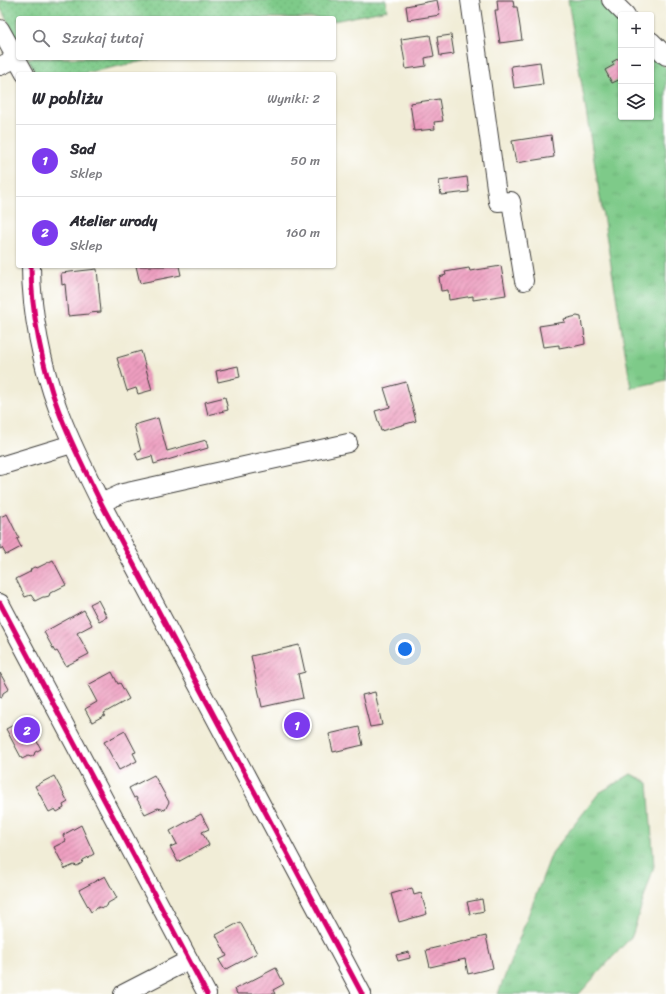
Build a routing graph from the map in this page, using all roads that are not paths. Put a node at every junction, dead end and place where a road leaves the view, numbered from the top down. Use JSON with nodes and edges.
{"nodes":[{"id":1,"x":470,"y":0,"type":"edge"},
{"id":2,"x":611,"y":0,"type":"edge"},
{"id":3,"x":623,"y":12,"type":"edge"},
{"id":4,"x":0,"y":29,"type":"edge"},
{"id":5,"x":654,"y":44,"type":"edge"},
{"id":6,"x":16,"y":56,"type":"edge"},
{"id":7,"x":666,"y":56,"type":"edge"},
{"id":8,"x":16,"y":58,"type":"edge"},
{"id":9,"x":18,"y":60,"type":"edge"},
{"id":10,"x":0,"y":66,"type":"edge"},
{"id":11,"x":24,"y":72,"type":"edge"},
{"id":12,"x":31,"y":268,"type":"edge"},
{"id":13,"x":524,"y":281,"type":"dead end"},
{"id":14,"x":348,"y":443,"type":"dead end"},
{"id":15,"x":72,"y":444,"type":"junction"},
{"id":16,"x":0,"y":466,"type":"edge"},
{"id":17,"x":102,"y":503,"type":"junction"},
{"id":18,"x":0,"y":603,"type":"edge"},
{"id":19,"x":189,"y":960,"type":"junction"},
{"id":20,"x":123,"y":994,"type":"edge"},
{"id":21,"x":207,"y":994,"type":"edge"},
{"id":22,"x":362,"y":994,"type":"edge"}],
"edges":[{"from":1,"to":13,"type":"street"},
{"from":2,"to":3,"type":"street"},
{"from":4,"to":6,"type":"street"},
{"from":5,"to":7,"type":"street"},
{"from":8,"to":10,"type":"street"},
{"from":9,"to":11,"type":"street"},
{"from":12,"to":15,"type":"street"},
{"from":14,"to":17,"type":"street"},
{"from":15,"to":16,"type":"street"},
{"from":15,"to":17,"type":"street"},
{"from":17,"to":22,"type":"street"},
{"from":18,"to":19,"type":"street"},
{"from":19,"to":20,"type":"street"},
{"from":19,"to":21,"type":"street"}]}
